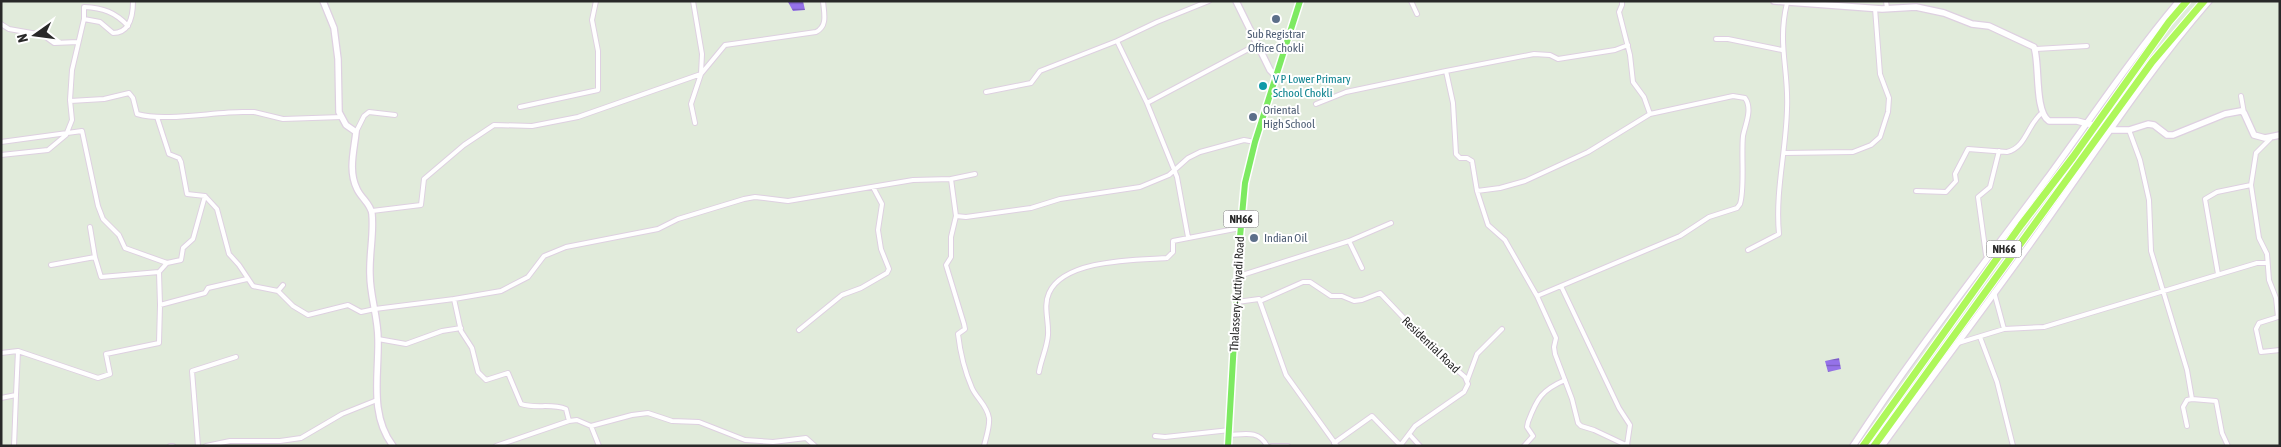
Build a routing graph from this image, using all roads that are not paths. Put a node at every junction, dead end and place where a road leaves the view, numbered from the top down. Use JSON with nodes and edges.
{"nodes":[{"id":1,"x":133,"y":1,"type":"edge"},
{"id":2,"x":323,"y":1,"type":"edge"},
{"id":3,"x":596,"y":1,"type":"edge"},
{"id":4,"x":693,"y":1,"type":"edge"},
{"id":5,"x":823,"y":1,"type":"edge"},
{"id":6,"x":1208,"y":1,"type":"edge"},
{"id":7,"x":1236,"y":1,"type":"edge"},
{"id":8,"x":1300,"y":1,"type":"edge"},
{"id":9,"x":1411,"y":1,"type":"edge"},
{"id":10,"x":1622,"y":1,"type":"edge"},
{"id":11,"x":1774,"y":1,"type":"edge"},
{"id":12,"x":1886,"y":1,"type":"edge"},
{"id":13,"x":2179,"y":1,"type":"edge"},
{"id":14,"x":2187,"y":1,"type":"edge"},
{"id":15,"x":2204,"y":1,"type":"edge"},
{"id":16,"x":2210,"y":1,"type":"edge"},
{"id":17,"x":1787,"y":3,"type":"junction"},
{"id":18,"x":1845,"y":4,"type":"edge"},
{"id":19,"x":1876,"y":8,"type":"junction"},
{"id":20,"x":1886,"y":8,"type":"junction"},
{"id":21,"x":1417,"y":14,"type":"dead end"},
{"id":22,"x":84,"y":19,"type":"junction"},
{"id":23,"x":1,"y":24,"type":"edge"},
{"id":24,"x":128,"y":26,"type":"junction"},
{"id":25,"x":1716,"y":39,"type":"dead end"},
{"id":26,"x":1117,"y":41,"type":"junction"},
{"id":27,"x":78,"y":42,"type":"junction"},
{"id":28,"x":1258,"y":44,"type":"junction"},
{"id":29,"x":1628,"y":45,"type":"junction"},
{"id":30,"x":2087,"y":46,"type":"dead end"},
{"id":31,"x":2036,"y":49,"type":"junction"},
{"id":32,"x":1782,"y":50,"type":"junction"},
{"id":33,"x":1446,"y":71,"type":"junction"},
{"id":34,"x":701,"y":74,"type":"junction"},
{"id":35,"x":1277,"y":78,"type":"junction"},
{"id":36,"x":986,"y":92,"type":"dead end"},
{"id":37,"x":2241,"y":96,"type":"dead end"},
{"id":38,"x":70,"y":101,"type":"junction"},
{"id":39,"x":1147,"y":103,"type":"junction"},
{"id":40,"x":1316,"y":104,"type":"dead end"},
{"id":41,"x":520,"y":107,"type":"dead end"},
{"id":42,"x":2043,"y":112,"type":"junction"},
{"id":43,"x":2244,"y":113,"type":"junction"},
{"id":44,"x":1650,"y":114,"type":"junction"},
{"id":45,"x":395,"y":115,"type":"dead end"},
{"id":46,"x":157,"y":117,"type":"junction"},
{"id":47,"x":342,"y":117,"type":"junction"},
{"id":48,"x":695,"y":122,"type":"dead end"},
{"id":49,"x":2086,"y":124,"type":"junction"},
{"id":50,"x":2095,"y":126,"type":"junction"},
{"id":51,"x":2108,"y":129,"type":"junction"},
{"id":52,"x":2129,"y":130,"type":"junction"},
{"id":53,"x":356,"y":132,"type":"junction"},
{"id":54,"x":66,"y":135,"type":"junction"},
{"id":55,"x":2280,"y":136,"type":"edge"},
{"id":56,"x":2271,"y":137,"type":"junction"},
{"id":57,"x":1,"y":142,"type":"edge"},
{"id":58,"x":1255,"y":142,"type":"junction"},
{"id":59,"x":1998,"y":151,"type":"junction"},
{"id":60,"x":1784,"y":153,"type":"junction"},
{"id":61,"x":1,"y":155,"type":"edge"},
{"id":62,"x":1174,"y":169,"type":"junction"},
{"id":63,"x":975,"y":174,"type":"dead end"},
{"id":64,"x":951,"y":179,"type":"junction"},
{"id":65,"x":2251,"y":185,"type":"junction"},
{"id":66,"x":874,"y":187,"type":"junction"},
{"id":67,"x":1477,"y":191,"type":"junction"},
{"id":68,"x":1916,"y":191,"type":"dead end"},
{"id":69,"x":205,"y":196,"type":"junction"},
{"id":70,"x":372,"y":211,"type":"junction"},
{"id":71,"x":956,"y":216,"type":"junction"},
{"id":72,"x":1391,"y":223,"type":"dead end"},
{"id":73,"x":90,"y":227,"type":"dead end"},
{"id":74,"x":1240,"y":228,"type":"junction"},
{"id":75,"x":1188,"y":237,"type":"junction"},
{"id":76,"x":1350,"y":241,"type":"junction"},
{"id":77,"x":1748,"y":250,"type":"dead end"},
{"id":78,"x":1986,"y":255,"type":"dead end"},
{"id":79,"x":95,"y":257,"type":"junction"},
{"id":80,"x":167,"y":263,"type":"junction"},
{"id":81,"x":2266,"y":263,"type":"junction"},
{"id":82,"x":51,"y":265,"type":"dead end"},
{"id":83,"x":1362,"y":268,"type":"dead end"},
{"id":84,"x":159,"y":272,"type":"junction"},
{"id":85,"x":2218,"y":274,"type":"junction"},
{"id":86,"x":1239,"y":276,"type":"junction"},
{"id":87,"x":247,"y":279,"type":"junction"},
{"id":88,"x":283,"y":285,"type":"dead end"},
{"id":89,"x":1561,"y":286,"type":"junction"},
{"id":90,"x":2164,"y":289,"type":"junction"},
{"id":91,"x":278,"y":292,"type":"junction"},
{"id":92,"x":1994,"y":292,"type":"junction"},
{"id":93,"x":1537,"y":296,"type":"junction"},
{"id":94,"x":454,"y":299,"type":"junction"},
{"id":95,"x":1260,"y":301,"type":"junction"},
{"id":96,"x":1237,"y":302,"type":"junction"},
{"id":97,"x":160,"y":305,"type":"junction"},
{"id":98,"x":375,"y":309,"type":"junction"},
{"id":99,"x":461,"y":328,"type":"junction"},
{"id":100,"x":1502,"y":328,"type":"dead end"},
{"id":101,"x":2004,"y":329,"type":"junction"},
{"id":102,"x":799,"y":330,"type":"dead end"},
{"id":103,"x":1980,"y":337,"type":"junction"},
{"id":104,"x":378,"y":339,"type":"junction"},
{"id":105,"x":1956,"y":344,"type":"junction"},
{"id":106,"x":2280,"y":350,"type":"edge"},
{"id":107,"x":18,"y":351,"type":"junction"},
{"id":108,"x":1,"y":353,"type":"edge"},
{"id":109,"x":236,"y":357,"type":"dead end"},
{"id":110,"x":1039,"y":372,"type":"dead end"},
{"id":111,"x":1565,"y":380,"type":"junction"},
{"id":112,"x":1469,"y":384,"type":"junction"},
{"id":113,"x":16,"y":395,"type":"junction"},
{"id":114,"x":1,"y":398,"type":"edge"},
{"id":115,"x":2192,"y":399,"type":"junction"},
{"id":116,"x":377,"y":400,"type":"junction"},
{"id":117,"x":569,"y":421,"type":"junction"},
{"id":118,"x":591,"y":426,"type":"junction"},
{"id":119,"x":2187,"y":426,"type":"dead end"},
{"id":120,"x":1230,"y":432,"type":"junction"},
{"id":121,"x":1410,"y":435,"type":"junction"},
{"id":122,"x":1154,"y":436,"type":"dead end"},
{"id":123,"x":756,"y":443,"type":"edge"},
{"id":124,"x":1336,"y":444,"type":"edge"},
{"id":125,"x":1628,"y":445,"type":"edge"},
{"id":126,"x":14,"y":446,"type":"edge"},
{"id":127,"x":198,"y":446,"type":"edge"},
{"id":128,"x":206,"y":446,"type":"edge"},
{"id":129,"x":392,"y":446,"type":"edge"},
{"id":130,"x":496,"y":446,"type":"edge"},
{"id":131,"x":598,"y":446,"type":"edge"},
{"id":132,"x":815,"y":446,"type":"edge"},
{"id":133,"x":984,"y":446,"type":"edge"},
{"id":134,"x":1228,"y":446,"type":"edge"},
{"id":135,"x":1267,"y":446,"type":"edge"},
{"id":136,"x":1272,"y":446,"type":"edge"},
{"id":137,"x":1288,"y":446,"type":"edge"},
{"id":138,"x":1400,"y":446,"type":"edge"},
{"id":139,"x":1420,"y":446,"type":"edge"},
{"id":140,"x":1524,"y":446,"type":"edge"},
{"id":141,"x":1852,"y":446,"type":"edge"},
{"id":142,"x":1863,"y":446,"type":"edge"},
{"id":143,"x":1874,"y":446,"type":"edge"},
{"id":144,"x":1882,"y":446,"type":"edge"},
{"id":145,"x":2013,"y":446,"type":"edge"},
{"id":146,"x":2228,"y":446,"type":"edge"}],
"edges":[{"from":1,"to":24,"type":"street"},
{"from":2,"to":47,"type":"main road"},
{"from":3,"to":41,"type":"street"},
{"from":4,"to":34,"type":"street"},
{"from":5,"to":34,"type":"street"},
{"from":6,"to":26,"type":"street"},
{"from":7,"to":28,"type":"main road"},
{"from":8,"to":35,"type":"main road","name":"Thalassery-Kuttiyadi Road","number":"NH66"},
{"from":9,"to":21,"type":"street"},
{"from":10,"to":29,"type":"street"},
{"from":11,"to":17,"type":"main road"},
{"from":12,"to":20,"type":"street"},
{"from":13,"to":49,"type":"main road"},
{"from":14,"to":50,"type":"highway","number":"NH66"},
{"from":15,"to":51,"type":"highway","number":"NH66"},
{"from":16,"to":51,"type":"main road"},
{"from":17,"to":18,"type":"main road"},
{"from":17,"to":32,"type":"street"},
{"from":18,"to":19,"type":"main road"},
{"from":19,"to":20,"type":"main road"},
{"from":19,"to":60,"type":"street"},
{"from":20,"to":31,"type":"main road"},
{"from":22,"to":24,"type":"street"},
{"from":22,"to":24,"type":"street"},
{"from":22,"to":27,"type":"street"},
{"from":23,"to":27,"type":"street"},
{"from":25,"to":32,"type":"street"},
{"from":26,"to":36,"type":"street"},
{"from":26,"to":39,"type":"street"},
{"from":27,"to":38,"type":"street"},
{"from":28,"to":35,"type":"main road"},
{"from":28,"to":39,"type":"street"},
{"from":29,"to":33,"type":"street"},
{"from":29,"to":44,"type":"street"},
{"from":30,"to":31,"type":"street"},
{"from":31,"to":42,"type":"main road"},
{"from":32,"to":60,"type":"street"},
{"from":33,"to":40,"type":"street"},
{"from":33,"to":67,"type":"street"},
{"from":34,"to":48,"type":"street"},
{"from":34,"to":70,"type":"street"},
{"from":35,"to":58,"type":"main road","name":"Thalassery-Kuttiyadi Road","number":"NH66"},
{"from":37,"to":43,"type":"street"},
{"from":38,"to":46,"type":"street"},
{"from":38,"to":54,"type":"street"},
{"from":39,"to":62,"type":"street"},
{"from":42,"to":49,"type":"main road"},
{"from":42,"to":59,"type":"street"},
{"from":43,"to":52,"type":"main road"},
{"from":43,"to":56,"type":"main road"},
{"from":44,"to":67,"type":"street"},
{"from":44,"to":89,"type":"street"},
{"from":45,"to":53,"type":"street"},
{"from":46,"to":47,"type":"street"},
{"from":46,"to":69,"type":"street"},
{"from":47,"to":53,"type":"main road"},
{"from":49,"to":50,"type":"main road"},
{"from":49,"to":141,"type":"main road"},
{"from":50,"to":51,"type":"main road"},
{"from":50,"to":142,"type":"highway","number":"NH66"},
{"from":51,"to":52,"type":"main road"},
{"from":51,"to":92,"type":"main road"},
{"from":51,"to":143,"type":"highway","number":"NH66"},
{"from":52,"to":90,"type":"street"},
{"from":53,"to":70,"type":"main road"},
{"from":54,"to":57,"type":"street"},
{"from":54,"to":61,"type":"street"},
{"from":54,"to":80,"type":"street"},
{"from":55,"to":56,"type":"main road"},
{"from":56,"to":65,"type":"street"},
{"from":58,"to":62,"type":"street"},
{"from":58,"to":74,"type":"main road","name":"Thalassery-Kuttiyadi Road","number":"NH66"},
{"from":59,"to":68,"type":"street"},
{"from":59,"to":78,"type":"street"},
{"from":60,"to":77,"type":"street"},
{"from":62,"to":71,"type":"street"},
{"from":62,"to":75,"type":"street"},
{"from":63,"to":64,"type":"street"},
{"from":64,"to":66,"type":"street"},
{"from":64,"to":71,"type":"street"},
{"from":65,"to":81,"type":"street"},
{"from":65,"to":85,"type":"street"},
{"from":66,"to":94,"type":"street"},
{"from":66,"to":102,"type":"street"},
{"from":67,"to":93,"type":"street"},
{"from":69,"to":80,"type":"street"},
{"from":69,"to":87,"type":"street"},
{"from":70,"to":98,"type":"main road"},
{"from":71,"to":133,"type":"street"},
{"from":72,"to":76,"type":"street"},
{"from":73,"to":79,"type":"street"},
{"from":74,"to":75,"type":"street"},
{"from":74,"to":86,"type":"main road","name":"Thalassery-Kuttiyadi Road","number":"NH66"},
{"from":75,"to":110,"type":"street"},
{"from":76,"to":83,"type":"street"},
{"from":76,"to":86,"type":"street"},
{"from":79,"to":82,"type":"street"},
{"from":79,"to":84,"type":"street"},
{"from":80,"to":84,"type":"street"},
{"from":81,"to":85,"type":"street"},
{"from":81,"to":106,"type":"street"},
{"from":84,"to":97,"type":"street"},
{"from":85,"to":90,"type":"street"},
{"from":86,"to":96,"type":"main road","name":"Thalassery-Kuttiyadi Road","number":"NH66"},
{"from":87,"to":91,"type":"street"},
{"from":87,"to":97,"type":"street"},
{"from":88,"to":91,"type":"street"},
{"from":89,"to":93,"type":"street"},
{"from":89,"to":125,"type":"street"},
{"from":90,"to":101,"type":"street"},
{"from":90,"to":115,"type":"street"},
{"from":91,"to":98,"type":"street"},
{"from":92,"to":101,"type":"street"},
{"from":92,"to":105,"type":"main road"},
{"from":93,"to":111,"type":"street"},
{"from":94,"to":98,"type":"street"},
{"from":94,"to":99,"type":"street"},
{"from":95,"to":96,"type":"street"},
{"from":95,"to":112,"type":"street","name":"Residential Road"},
{"from":95,"to":124,"type":"street"},
{"from":96,"to":120,"type":"main road","name":"Thalassery-Kuttiyadi Road","number":"NH66"},
{"from":97,"to":107,"type":"street"},
{"from":98,"to":104,"type":"main road"},
{"from":99,"to":104,"type":"street"},
{"from":99,"to":117,"type":"street"},
{"from":100,"to":112,"type":"street"},
{"from":101,"to":103,"type":"street"},
{"from":103,"to":105,"type":"street"},
{"from":103,"to":145,"type":"street"},
{"from":104,"to":116,"type":"main road"},
{"from":105,"to":144,"type":"main road"},
{"from":107,"to":108,"type":"street"},
{"from":107,"to":113,"type":"street"},
{"from":109,"to":127,"type":"street"},
{"from":111,"to":125,"type":"street"},
{"from":111,"to":140,"type":"street"},
{"from":112,"to":121,"type":"street","name":"Residential Road"},
{"from":113,"to":114,"type":"street"},
{"from":113,"to":126,"type":"street"},
{"from":115,"to":119,"type":"street"},
{"from":115,"to":146,"type":"street"},
{"from":116,"to":128,"type":"street"},
{"from":116,"to":129,"type":"main road"},
{"from":117,"to":118,"type":"street"},
{"from":117,"to":130,"type":"street"},
{"from":118,"to":123,"type":"street"},
{"from":118,"to":131,"type":"street"},
{"from":120,"to":122,"type":"street"},
{"from":120,"to":134,"type":"main road","name":"Thalassery-Kuttiyadi Road","number":"NH66"},
{"from":120,"to":135,"type":"street"},
{"from":121,"to":138,"type":"street","name":"Residential Road"},
{"from":121,"to":139,"type":"street"},
{"from":123,"to":132,"type":"street"},
{"from":124,"to":138,"type":"street"},
{"from":136,"to":137,"type":"street"}]}
